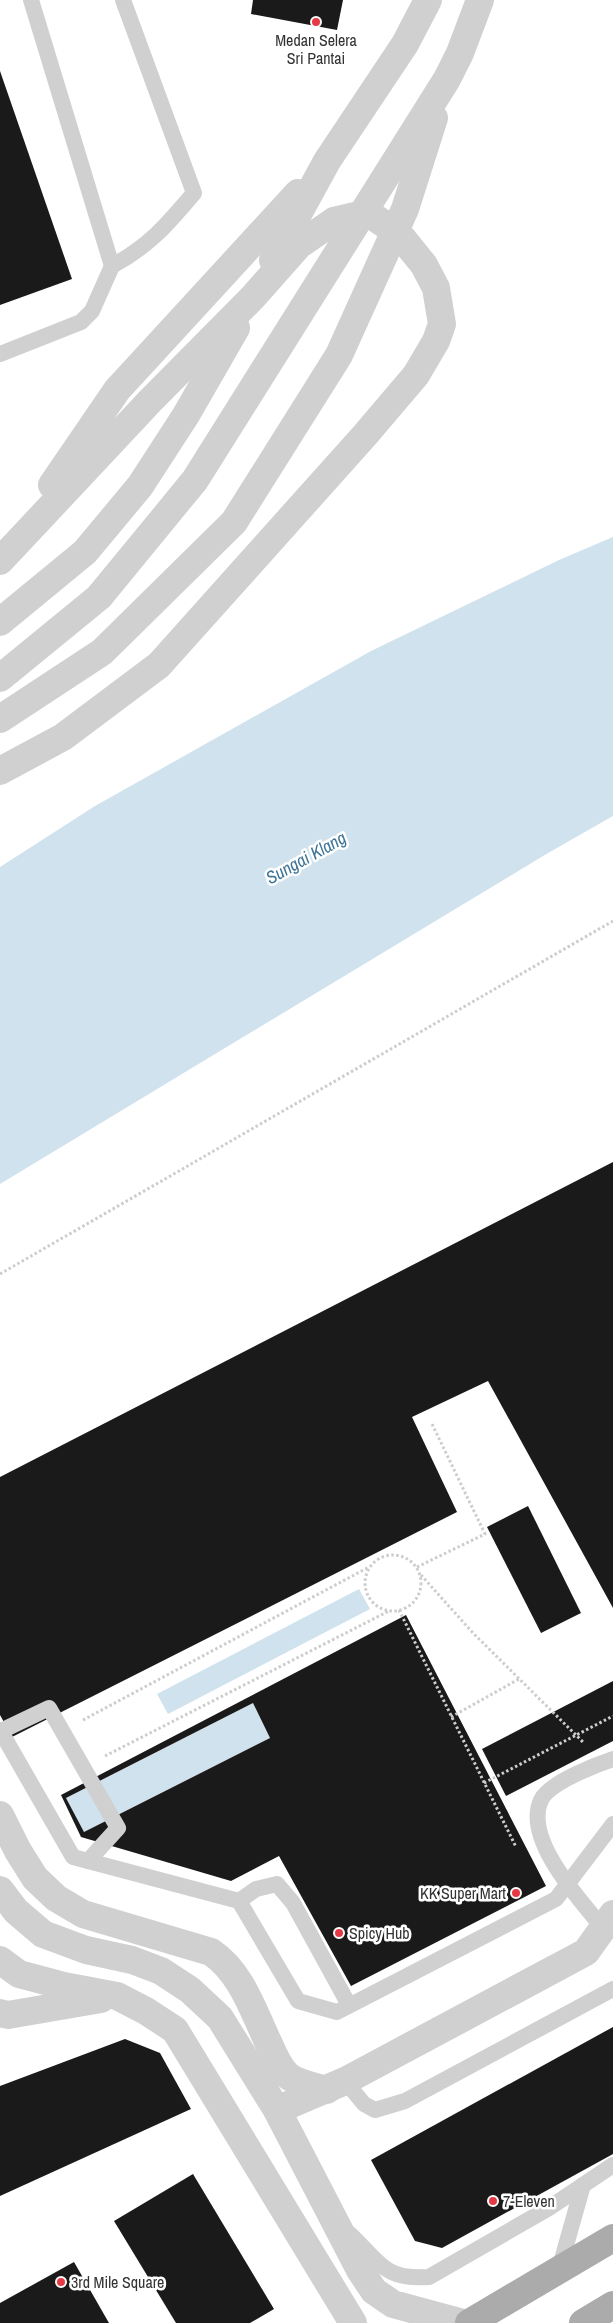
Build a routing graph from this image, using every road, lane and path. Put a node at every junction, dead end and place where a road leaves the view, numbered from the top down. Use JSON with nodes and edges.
{"nodes":[{"id":1,"x":30,"y":0,"type":"edge"},
{"id":2,"x":123,"y":0,"type":"edge"},
{"id":3,"x":428,"y":0,"type":"edge"},
{"id":4,"x":480,"y":0,"type":"edge"},
{"id":5,"x":447,"y":78,"type":"junction"},
{"id":6,"x":327,"y":162,"type":"junction"},
{"id":7,"x":112,"y":266,"type":"junction"},
{"id":8,"x":0,"y":354,"type":"edge"},
{"id":9,"x":1,"y":560,"type":"edge"},
{"id":10,"x":0,"y":622,"type":"edge"},
{"id":11,"x":0,"y":678,"type":"edge"},
{"id":12,"x":0,"y":719,"type":"edge"},
{"id":13,"x":0,"y":771,"type":"edge"},
{"id":14,"x":613,"y":921,"type":"edge"},
{"id":15,"x":0,"y":1274,"type":"edge"},
{"id":16,"x":432,"y":1424,"type":"dead end"},
{"id":17,"x":369,"y":1567,"type":"junction"},
{"id":18,"x":417,"y":1567,"type":"junction"},
{"id":19,"x":421,"y":1575,"type":"junction"},
{"id":20,"x":399,"y":1610,"type":"junction"},
{"id":21,"x":389,"y":1611,"type":"junction"},
{"id":22,"x":519,"y":1679,"type":"junction"},
{"id":23,"x":613,"y":1716,"type":"edge"},
{"id":24,"x":451,"y":1717,"type":"junction"},
{"id":25,"x":0,"y":1730,"type":"edge"},
{"id":26,"x":62,"y":1731,"type":"junction"},
{"id":27,"x":576,"y":1735,"type":"junction"},
{"id":28,"x":608,"y":1761,"type":"edge"},
{"id":29,"x":83,"y":1768,"type":"junction"},
{"id":30,"x":484,"y":1783,"type":"junction"},
{"id":31,"x":0,"y":1814,"type":"edge"},
{"id":32,"x":613,"y":1824,"type":"edge"},
{"id":33,"x":518,"y":1850,"type":"dead end"},
{"id":34,"x":88,"y":1861,"type":"junction"},
{"id":35,"x":566,"y":1884,"type":"junction"},
{"id":36,"x":0,"y":1890,"type":"edge"},
{"id":37,"x":239,"y":1901,"type":"junction"},
{"id":38,"x":608,"y":1921,"type":"edge"},
{"id":39,"x":0,"y":1960,"type":"edge"},
{"id":40,"x":613,"y":1989,"type":"edge"},
{"id":41,"x":117,"y":1996,"type":"junction"},
{"id":42,"x":349,"y":2005,"type":"junction"},
{"id":43,"x":0,"y":2014,"type":"edge"},
{"id":44,"x":336,"y":2086,"type":"junction"},
{"id":45,"x":277,"y":2110,"type":"junction"},
{"id":46,"x":613,"y":2165,"type":"edge"},
{"id":47,"x":583,"y":2185,"type":"junction"},
{"id":48,"x":332,"y":2218,"type":"junction"},
{"id":49,"x":613,"y":2238,"type":"edge"},
{"id":50,"x":559,"y":2270,"type":"junction"},
{"id":51,"x":613,"y":2305,"type":"edge"},
{"id":52,"x":353,"y":2323,"type":"edge"},
{"id":53,"x":463,"y":2323,"type":"edge"},
{"id":54,"x":469,"y":2323,"type":"edge"},
{"id":55,"x":583,"y":2323,"type":"edge"}],
"edges":[{"from":1,"to":7,"type":"lane"},
{"from":2,"to":7,"type":"lane"},
{"from":3,"to":6,"type":"street"},
{"from":4,"to":5,"type":"street"},
{"from":5,"to":11,"type":"street"},
{"from":5,"to":12,"type":"street"},
{"from":6,"to":9,"type":"street"},
{"from":6,"to":10,"type":"street"},
{"from":7,"to":8,"type":"lane"},
{"from":9,"to":13,"type":"street"},
{"from":14,"to":15,"type":"path"},
{"from":16,"to":18,"type":"path"},
{"from":17,"to":18,"type":"path"},
{"from":17,"to":21,"type":"path"},
{"from":17,"to":26,"type":"path"},
{"from":18,"to":19,"type":"path"},
{"from":19,"to":20,"type":"path"},
{"from":19,"to":22,"type":"path"},
{"from":20,"to":21,"type":"path"},
{"from":20,"to":24,"type":"path"},
{"from":21,"to":29,"type":"path"},
{"from":22,"to":24,"type":"path"},
{"from":22,"to":27,"type":"path"},
{"from":23,"to":27,"type":"path"},
{"from":24,"to":30,"type":"path"},
{"from":25,"to":26,"type":"lane"},
{"from":25,"to":34,"type":"lane"},
{"from":26,"to":29,"type":"lane"},
{"from":27,"to":28,"type":"path"},
{"from":27,"to":30,"type":"path"},
{"from":28,"to":35,"type":"lane"},
{"from":29,"to":34,"type":"lane"},
{"from":30,"to":33,"type":"path"},
{"from":31,"to":44,"type":"street"},
{"from":32,"to":35,"type":"lane"},
{"from":34,"to":37,"type":"lane"},
{"from":35,"to":38,"type":"lane"},
{"from":35,"to":42,"type":"lane"},
{"from":36,"to":45,"type":"street"},
{"from":37,"to":42,"type":"lane"},
{"from":37,"to":42,"type":"lane"},
{"from":38,"to":44,"type":"street"},
{"from":39,"to":41,"type":"street"},
{"from":40,"to":44,"type":"lane"},
{"from":41,"to":43,"type":"street"},
{"from":41,"to":52,"type":"street"},
{"from":44,"to":45,"type":"street"},
{"from":45,"to":48,"type":"street"},
{"from":46,"to":47,"type":"lane"},
{"from":47,"to":48,"type":"lane"},
{"from":47,"to":50,"type":"lane"},
{"from":48,"to":53,"type":"street"},
{"from":49,"to":50,"type":"main road"},
{"from":50,"to":54,"type":"main road"},
{"from":51,"to":55,"type":"main road"}]}
